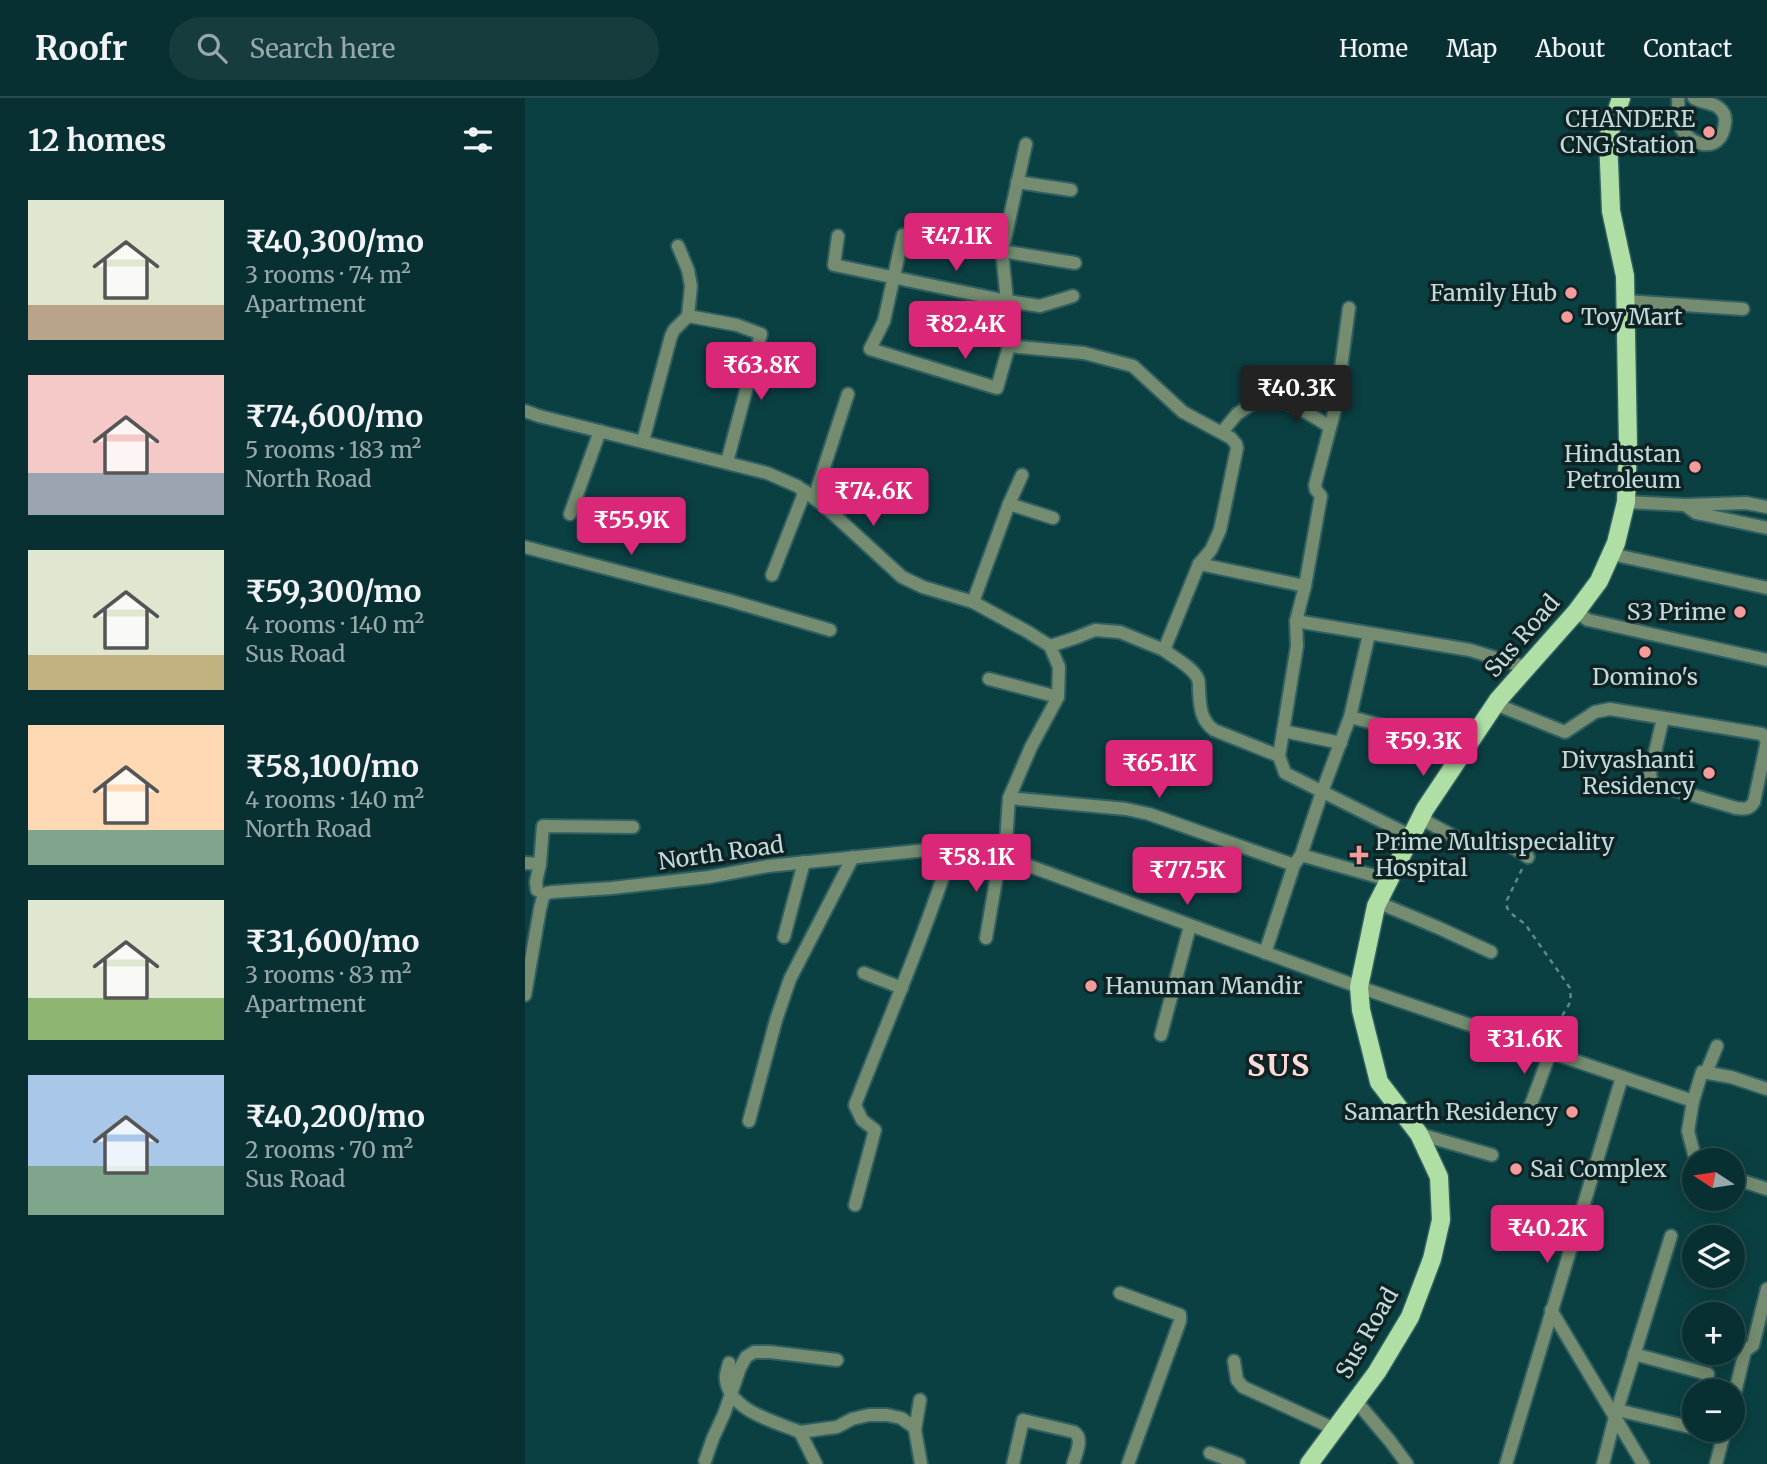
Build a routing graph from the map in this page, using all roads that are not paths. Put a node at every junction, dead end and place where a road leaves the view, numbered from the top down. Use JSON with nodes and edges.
{"nodes":[{"id":1,"x":1621,"y":98,"type":"edge"},
{"id":2,"x":1678,"y":98,"type":"edge"},
{"id":3,"x":1694,"y":98,"type":"edge"},
{"id":4,"x":1026,"y":144,"type":"dead end"},
{"id":5,"x":1017,"y":183,"type":"junction"},
{"id":6,"x":1071,"y":190,"type":"dead end"},
{"id":7,"x":838,"y":236,"type":"dead end"},
{"id":8,"x":678,"y":246,"type":"dead end"},
{"id":9,"x":1002,"y":252,"type":"junction"},
{"id":10,"x":1075,"y":263,"type":"dead end"},
{"id":11,"x":894,"y":277,"type":"junction"},
{"id":12,"x":1073,"y":296,"type":"dead end"},
{"id":13,"x":1007,"y":301,"type":"junction"},
{"id":14,"x":1626,"y":301,"type":"junction"},
{"id":15,"x":1349,"y":308,"type":"dead end"},
{"id":16,"x":1743,"y":309,"type":"dead end"},
{"id":17,"x":688,"y":316,"type":"junction"},
{"id":18,"x":1009,"y":346,"type":"junction"},
{"id":19,"x":848,"y":394,"type":"dead end"},
{"id":20,"x":1273,"y":398,"type":"dead end"},
{"id":21,"x":1252,"y":404,"type":"dead end"},
{"id":22,"x":525,"y":411,"type":"edge"},
{"id":23,"x":1330,"y":427,"type":"junction"},
{"id":24,"x":600,"y":431,"type":"junction"},
{"id":25,"x":1221,"y":432,"type":"junction"},
{"id":26,"x":643,"y":441,"type":"junction"},
{"id":27,"x":727,"y":462,"type":"junction"},
{"id":28,"x":1022,"y":475,"type":"dead end"},
{"id":29,"x":809,"y":495,"type":"junction"},
{"id":30,"x":1626,"y":502,"type":"junction"},
{"id":31,"x":1009,"y":504,"type":"junction"},
{"id":32,"x":1685,"y":505,"type":"junction"},
{"id":33,"x":1767,"y":507,"type":"edge"},
{"id":34,"x":570,"y":514,"type":"dead end"},
{"id":35,"x":1053,"y":518,"type":"dead end"},
{"id":36,"x":1767,"y":527,"type":"edge"},
{"id":37,"x":525,"y":547,"type":"edge"},
{"id":38,"x":1611,"y":554,"type":"junction"},
{"id":39,"x":1199,"y":564,"type":"junction"},
{"id":40,"x":772,"y":575,"type":"dead end"},
{"id":41,"x":1305,"y":586,"type":"junction"},
{"id":42,"x":1767,"y":588,"type":"edge"},
{"id":43,"x":973,"y":602,"type":"junction"},
{"id":44,"x":1576,"y":612,"type":"junction"},
{"id":45,"x":1296,"y":621,"type":"junction"},
{"id":46,"x":830,"y":630,"type":"dead end"},
{"id":47,"x":1369,"y":634,"type":"junction"},
{"id":48,"x":1075,"y":638,"type":"junction"},
{"id":49,"x":1050,"y":646,"type":"junction"},
{"id":50,"x":1164,"y":650,"type":"junction"},
{"id":51,"x":1767,"y":660,"type":"edge"},
{"id":52,"x":1059,"y":667,"type":"junction"},
{"id":53,"x":1528,"y":668,"type":"junction"},
{"id":54,"x":989,"y":678,"type":"dead end"},
{"id":55,"x":1058,"y":697,"type":"junction"},
{"id":56,"x":1495,"y":704,"type":"junction"},
{"id":57,"x":1350,"y":717,"type":"junction"},
{"id":58,"x":1664,"y":718,"type":"junction"},
{"id":59,"x":1283,"y":731,"type":"junction"},
{"id":60,"x":1341,"y":743,"type":"junction"},
{"id":61,"x":1279,"y":757,"type":"junction"},
{"id":62,"x":1459,"y":758,"type":"junction"},
{"id":63,"x":1322,"y":792,"type":"junction"},
{"id":64,"x":1009,"y":798,"type":"junction"},
{"id":65,"x":1420,"y":818,"type":"junction"},
{"id":66,"x":633,"y":827,"type":"dead end"},
{"id":67,"x":1411,"y":836,"type":"junction"},
{"id":68,"x":953,"y":850,"type":"junction"},
{"id":69,"x":853,"y":857,"type":"junction"},
{"id":70,"x":1002,"y":857,"type":"junction"},
{"id":71,"x":1528,"y":857,"type":"road end"},
{"id":72,"x":1298,"y":860,"type":"junction"},
{"id":73,"x":804,"y":862,"type":"junction"},
{"id":74,"x":525,"y":863,"type":"edge"},
{"id":75,"x":540,"y":864,"type":"junction"},
{"id":76,"x":1389,"y":880,"type":"junction"},
{"id":77,"x":536,"y":889,"type":"edge"},
{"id":78,"x":1377,"y":902,"type":"junction"},
{"id":79,"x":1190,"y":926,"type":"junction"},
{"id":80,"x":784,"y":937,"type":"dead end"},
{"id":81,"x":986,"y":938,"type":"dead end"},
{"id":82,"x":1491,"y":952,"type":"dead end"},
{"id":83,"x":1265,"y":953,"type":"junction"},
{"id":84,"x":864,"y":973,"type":"dead end"},
{"id":85,"x":1359,"y":987,"type":"junction"},
{"id":86,"x":902,"y":988,"type":"junction"},
{"id":87,"x":525,"y":995,"type":"edge"},
{"id":88,"x":1161,"y":1035,"type":"dead end"},
{"id":89,"x":1717,"y":1046,"type":"dead end"},
{"id":90,"x":1551,"y":1052,"type":"junction"},
{"id":91,"x":1706,"y":1073,"type":"junction"},
{"id":92,"x":1622,"y":1077,"type":"junction"},
{"id":93,"x":1767,"y":1089,"type":"edge"},
{"id":94,"x":1693,"y":1101,"type":"junction"},
{"id":95,"x":1529,"y":1110,"type":"dead end"},
{"id":96,"x":749,"y":1121,"type":"dead end"},
{"id":97,"x":1419,"y":1134,"type":"junction"},
{"id":98,"x":1692,"y":1148,"type":"edge"},
{"id":99,"x":1492,"y":1155,"type":"dead end"},
{"id":100,"x":1745,"y":1182,"type":"edge"},
{"id":101,"x":1767,"y":1189,"type":"edge"},
{"id":102,"x":855,"y":1205,"type":"dead end"},
{"id":103,"x":1671,"y":1236,"type":"dead end"},
{"id":104,"x":1767,"y":1289,"type":"edge"},
{"id":105,"x":1120,"y":1293,"type":"dead end"},
{"id":106,"x":1551,"y":1310,"type":"junction"},
{"id":107,"x":1637,"y":1355,"type":"junction"},
{"id":108,"x":837,"y":1360,"type":"dead end"},
{"id":109,"x":1234,"y":1362,"type":"dead end"},
{"id":110,"x":729,"y":1363,"type":"dead end"},
{"id":111,"x":1707,"y":1379,"type":"edge"},
{"id":112,"x":1738,"y":1379,"type":"edge"},
{"id":113,"x":731,"y":1393,"type":"junction"},
{"id":114,"x":920,"y":1400,"type":"dead end"},
{"id":115,"x":1356,"y":1401,"type":"junction"},
{"id":116,"x":1619,"y":1413,"type":"junction"},
{"id":117,"x":1682,"y":1426,"type":"edge"},
{"id":118,"x":915,"y":1428,"type":"junction"},
{"id":119,"x":1335,"y":1429,"type":"junction"},
{"id":120,"x":800,"y":1433,"type":"junction"},
{"id":121,"x":1722,"y":1442,"type":"edge"},
{"id":122,"x":1210,"y":1453,"type":"dead end"},
{"id":123,"x":705,"y":1461,"type":"dead end"},
{"id":124,"x":815,"y":1464,"type":"edge"},
{"id":125,"x":921,"y":1464,"type":"edge"},
{"id":126,"x":1013,"y":1464,"type":"edge"},
{"id":127,"x":1073,"y":1464,"type":"edge"},
{"id":128,"x":1128,"y":1464,"type":"edge"},
{"id":129,"x":1239,"y":1464,"type":"edge"},
{"id":130,"x":1309,"y":1464,"type":"edge"},
{"id":131,"x":1407,"y":1464,"type":"edge"},
{"id":132,"x":1506,"y":1464,"type":"edge"},
{"id":133,"x":1603,"y":1464,"type":"edge"},
{"id":134,"x":1643,"y":1464,"type":"edge"},
{"id":135,"x":1716,"y":1464,"type":"edge"}],
"edges":[{"from":1,"to":14,"type":"main road","name":"Sus Road"},
{"from":2,"to":3,"type":"street"},
{"from":4,"to":5,"type":"street"},
{"from":5,"to":6,"type":"street"},
{"from":5,"to":9,"type":"street"},
{"from":7,"to":11,"type":"street"},
{"from":8,"to":17,"type":"street"},
{"from":9,"to":10,"type":"street"},
{"from":9,"to":11,"type":"street"},
{"from":9,"to":13,"type":"street"},
{"from":11,"to":13,"type":"street"},
{"from":11,"to":18,"type":"street"},
{"from":12,"to":13,"type":"street"},
{"from":13,"to":18,"type":"street"},
{"from":14,"to":16,"type":"street"},
{"from":14,"to":30,"type":"main road","name":"Sus Road"},
{"from":15,"to":23,"type":"street"},
{"from":17,"to":26,"type":"street"},
{"from":17,"to":27,"type":"street"},
{"from":18,"to":25,"type":"street"},
{"from":19,"to":29,"type":"street"},
{"from":20,"to":23,"type":"street"},
{"from":21,"to":25,"type":"street"},
{"from":22,"to":24,"type":"street"},
{"from":23,"to":41,"type":"street"},
{"from":24,"to":26,"type":"street"},
{"from":24,"to":34,"type":"street"},
{"from":25,"to":39,"type":"street"},
{"from":26,"to":27,"type":"street"},
{"from":27,"to":29,"type":"street"},
{"from":28,"to":31,"type":"street"},
{"from":29,"to":40,"type":"street"},
{"from":29,"to":43,"type":"street"},
{"from":30,"to":32,"type":"street"},
{"from":30,"to":38,"type":"main road","name":"Sus Road"},
{"from":31,"to":35,"type":"street"},
{"from":31,"to":43,"type":"street"},
{"from":32,"to":33,"type":"street"},
{"from":32,"to":36,"type":"street"},
{"from":37,"to":46,"type":"street"},
{"from":38,"to":42,"type":"street"},
{"from":38,"to":44,"type":"main road","name":"Sus Road"},
{"from":39,"to":41,"type":"street"},
{"from":39,"to":50,"type":"street"},
{"from":41,"to":45,"type":"street"},
{"from":43,"to":49,"type":"street"},
{"from":44,"to":51,"type":"street"},
{"from":44,"to":53,"type":"main road","name":"Sus Road"},
{"from":45,"to":47,"type":"street"},
{"from":45,"to":59,"type":"street"},
{"from":47,"to":53,"type":"street"},
{"from":47,"to":57,"type":"street"},
{"from":48,"to":49,"type":"street"},
{"from":48,"to":50,"type":"street"},
{"from":48,"to":52,"type":"street"},
{"from":49,"to":52,"type":"street"},
{"from":50,"to":61,"type":"street"},
{"from":52,"to":55,"type":"street"},
{"from":53,"to":56,"type":"main road","name":"Sus Road"},
{"from":54,"to":55,"type":"street"},
{"from":55,"to":64,"type":"street"},
{"from":56,"to":58,"type":"street"},
{"from":56,"to":62,"type":"main road","name":"Sus Road"},
{"from":57,"to":60,"type":"street"},
{"from":57,"to":62,"type":"street"},
{"from":58,"to":58,"type":"street"},
{"from":59,"to":60,"type":"street"},
{"from":59,"to":61,"type":"street"},
{"from":60,"to":63,"type":"street"},
{"from":61,"to":63,"type":"street"},
{"from":62,"to":65,"type":"main road","name":"Sus Road"},
{"from":63,"to":67,"type":"street"},
{"from":63,"to":72,"type":"street"},
{"from":64,"to":70,"type":"street"},
{"from":64,"to":72,"type":"street"},
{"from":65,"to":67,"type":"main road","name":"Sus Road"},
{"from":65,"to":71,"type":"street"},
{"from":66,"to":75,"type":"street"},
{"from":67,"to":76,"type":"main road","name":"Sus Road"},
{"from":68,"to":69,"type":"street","name":"North Road"},
{"from":68,"to":70,"type":"street","name":"North Road"},
{"from":68,"to":86,"type":"street"},
{"from":69,"to":73,"type":"street","name":"North Road"},
{"from":69,"to":96,"type":"street"},
{"from":70,"to":79,"type":"street","name":"North Road"},
{"from":70,"to":81,"type":"street"},
{"from":72,"to":76,"type":"street"},
{"from":72,"to":83,"type":"street"},
{"from":73,"to":77,"type":"street","name":"North Road"},
{"from":73,"to":80,"type":"street"},
{"from":74,"to":75,"type":"street"},
{"from":75,"to":77,"type":"street"},
{"from":76,"to":78,"type":"main road","name":"Sus Road"},
{"from":77,"to":87,"type":"street"},
{"from":78,"to":82,"type":"street"},
{"from":78,"to":85,"type":"main road","name":"Sus Road"},
{"from":79,"to":83,"type":"street","name":"North Road"},
{"from":79,"to":88,"type":"street"},
{"from":83,"to":85,"type":"street","name":"North Road"},
{"from":84,"to":86,"type":"street"},
{"from":85,"to":90,"type":"street","name":"North Road"},
{"from":85,"to":97,"type":"main road","name":"Sus Road"},
{"from":86,"to":102,"type":"street"},
{"from":89,"to":91,"type":"street"},
{"from":90,"to":92,"type":"street","name":"North Road"},
{"from":90,"to":95,"type":"street"},
{"from":91,"to":93,"type":"street"},
{"from":91,"to":94,"type":"street"},
{"from":92,"to":94,"type":"street","name":"North Road"},
{"from":92,"to":106,"type":"street"},
{"from":94,"to":98,"type":"street"},
{"from":97,"to":99,"type":"street"},
{"from":97,"to":115,"type":"main road","name":"Sus Road"},
{"from":100,"to":101,"type":"street"},
{"from":103,"to":107,"type":"street"},
{"from":104,"to":112,"type":"street"},
{"from":105,"to":128,"type":"street"},
{"from":106,"to":116,"type":"street"},
{"from":106,"to":132,"type":"street"},
{"from":107,"to":111,"type":"street"},
{"from":107,"to":116,"type":"street"},
{"from":108,"to":113,"type":"street"},
{"from":109,"to":119,"type":"street"},
{"from":110,"to":113,"type":"street"},
{"from":113,"to":120,"type":"street"},
{"from":113,"to":123,"type":"street"},
{"from":114,"to":118,"type":"street"},
{"from":115,"to":119,"type":"main road","name":"Sus Road"},
{"from":115,"to":131,"type":"street"},
{"from":116,"to":117,"type":"street"},
{"from":116,"to":133,"type":"street"},
{"from":116,"to":134,"type":"street"},
{"from":118,"to":120,"type":"street"},
{"from":118,"to":125,"type":"street"},
{"from":119,"to":130,"type":"main road","name":"Sus Road"},
{"from":120,"to":124,"type":"street"},
{"from":121,"to":135,"type":"street"},
{"from":122,"to":129,"type":"street"},
{"from":126,"to":127,"type":"street"}]}
